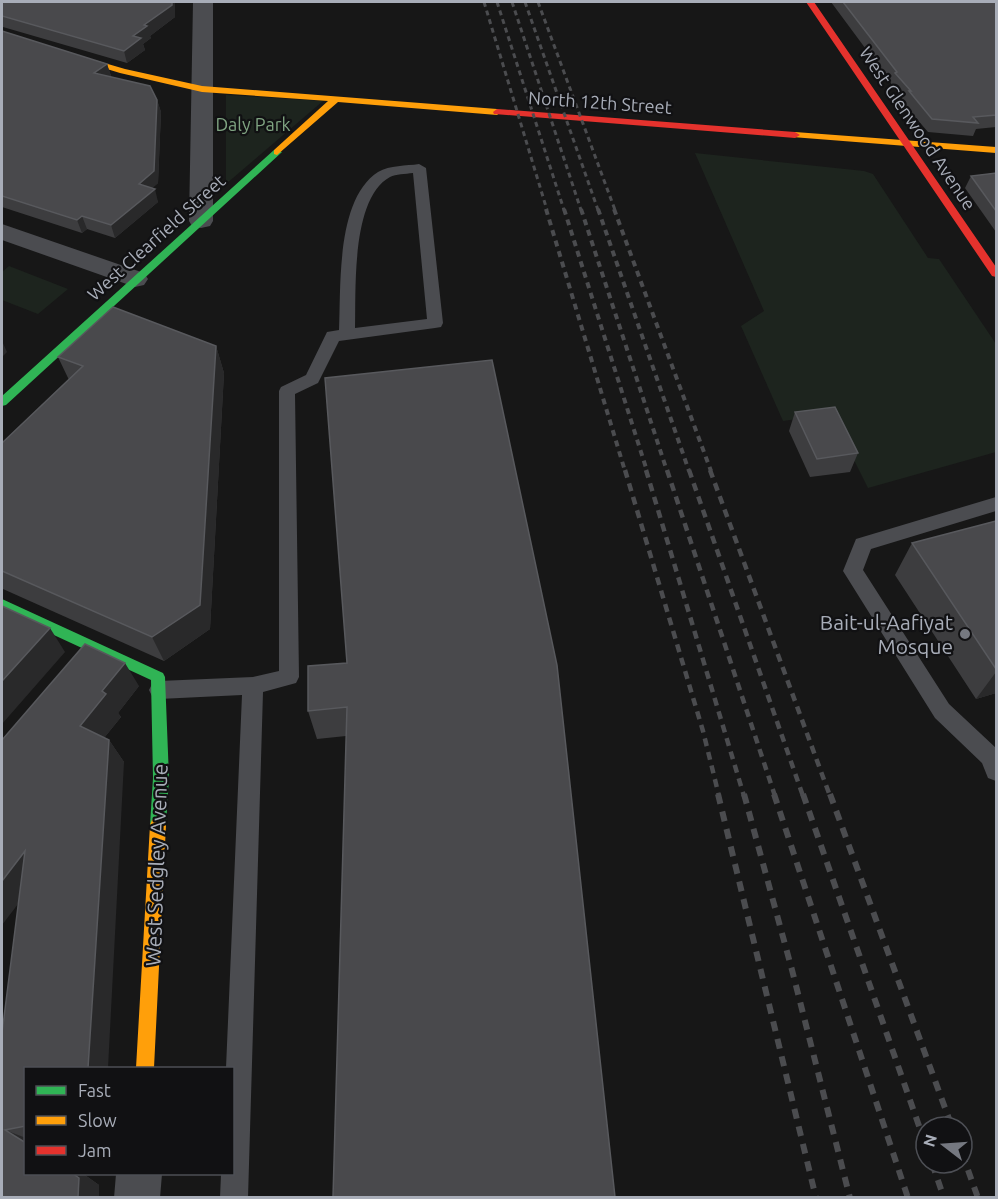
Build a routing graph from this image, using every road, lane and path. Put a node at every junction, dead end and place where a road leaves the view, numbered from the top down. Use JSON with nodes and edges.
{"nodes":[{"id":1,"x":203,"y":2,"type":"edge"},
{"id":2,"x":810,"y":2,"type":"edge"},
{"id":3,"x":2,"y":35,"type":"edge"},
{"id":4,"x":202,"y":89,"type":"junction"},
{"id":5,"x":336,"y":99,"type":"junction"},
{"id":6,"x":906,"y":143,"type":"junction"},
{"id":7,"x":996,"y":150,"type":"edge"},
{"id":8,"x":201,"y":221,"type":"junction"},
{"id":9,"x":2,"y":232,"type":"edge"},
{"id":10,"x":996,"y":274,"type":"edge"},
{"id":11,"x":135,"y":279,"type":"junction"},
{"id":12,"x":347,"y":334,"type":"junction"},
{"id":13,"x":2,"y":402,"type":"edge"},
{"id":14,"x":996,"y":504,"type":"edge"},
{"id":15,"x":2,"y":605,"type":"edge"},
{"id":16,"x":93,"y":648,"type":"junction"},
{"id":17,"x":70,"y":675,"type":"edge"},
{"id":18,"x":253,"y":686,"type":"junction"},
{"id":19,"x":159,"y":690,"type":"junction"},
{"id":20,"x":994,"y":762,"type":"edge"},
{"id":21,"x":145,"y":1067,"type":"edge"},
{"id":22,"x":139,"y":1175,"type":"edge"},
{"id":23,"x":137,"y":1197,"type":"edge"},
{"id":24,"x":234,"y":1197,"type":"edge"}],
"edges":[{"from":1,"to":4,"type":"street"},
{"from":2,"to":6,"type":"street","name":"West Glenwood Avenue"},
{"from":3,"to":4,"type":"street","name":"North 12th Street"},
{"from":4,"to":5,"type":"street","name":"North 12th Street"},
{"from":4,"to":8,"type":"street"},
{"from":5,"to":6,"type":"street","name":"North 12th Street"},
{"from":5,"to":8,"type":"street","name":"West Clearfield Street"},
{"from":6,"to":7,"type":"street","name":"North 12th Street"},
{"from":6,"to":10,"type":"street","name":"West Glenwood Avenue"},
{"from":8,"to":11,"type":"street","name":"West Clearfield Street"},
{"from":9,"to":11,"type":"street"},
{"from":11,"to":13,"type":"street","name":"West Clearfield Street"},
{"from":12,"to":12,"type":"lane"},
{"from":12,"to":18,"type":"lane"},
{"from":14,"to":20,"type":"lane"},
{"from":15,"to":16,"type":"street"},
{"from":16,"to":17,"type":"street"},
{"from":16,"to":19,"type":"street"},
{"from":18,"to":19,"type":"lane"},
{"from":18,"to":24,"type":"lane"},
{"from":19,"to":21,"type":"street","name":"West Sedgley Avenue"},
{"from":22,"to":23,"type":"street"}]}
